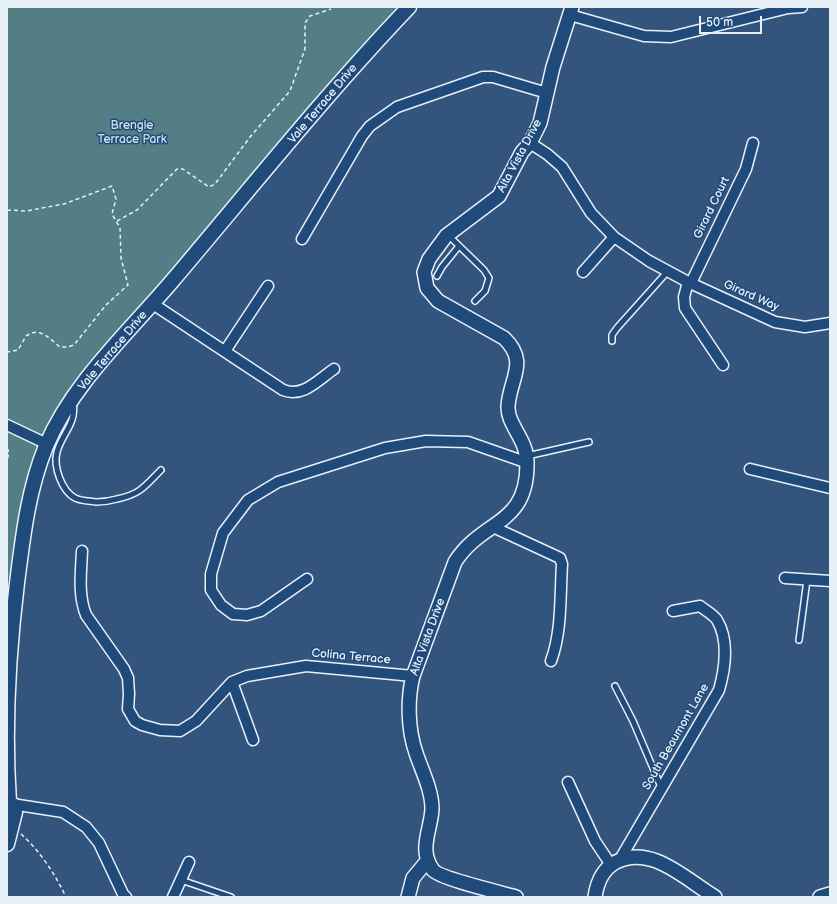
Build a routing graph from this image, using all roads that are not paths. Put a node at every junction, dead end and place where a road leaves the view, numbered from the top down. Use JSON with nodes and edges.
{"nodes":[{"id":1,"x":409,"y":7,"type":"edge"},
{"id":2,"x":802,"y":7,"type":"edge"},
{"id":3,"x":571,"y":11,"type":"edge"},
{"id":4,"x":547,"y":93,"type":"junction"},
{"id":5,"x":530,"y":143,"type":"junction"},
{"id":6,"x":753,"y":143,"type":"dead end"},
{"id":7,"x":448,"y":234,"type":"junction"},
{"id":8,"x":614,"y":237,"type":"junction"},
{"id":9,"x":302,"y":239,"type":"dead end"},
{"id":10,"x":459,"y":246,"type":"junction"},
{"id":11,"x":668,"y":271,"type":"junction"},
{"id":12,"x":583,"y":272,"type":"dead end"},
{"id":13,"x":437,"y":276,"type":"dead end"},
{"id":14,"x":689,"y":283,"type":"junction"},
{"id":15,"x":268,"y":286,"type":"dead end"},
{"id":16,"x":475,"y":301,"type":"dead end"},
{"id":17,"x":153,"y":304,"type":"junction"},
{"id":18,"x":830,"y":323,"type":"edge"},
{"id":19,"x":612,"y":341,"type":"dead end"},
{"id":20,"x":225,"y":351,"type":"junction"},
{"id":21,"x":723,"y":365,"type":"dead end"},
{"id":22,"x":334,"y":369,"type":"dead end"},
{"id":23,"x":73,"y":399,"type":"junction"},
{"id":24,"x":7,"y":425,"type":"edge"},
{"id":25,"x":589,"y":442,"type":"dead end"},
{"id":26,"x":47,"y":444,"type":"junction"},
{"id":27,"x":527,"y":460,"type":"junction"},
{"id":28,"x":750,"y":469,"type":"dead end"},
{"id":29,"x":162,"y":470,"type":"dead end"},
{"id":30,"x":830,"y":488,"type":"edge"},
{"id":31,"x":493,"y":527,"type":"junction"},
{"id":32,"x":82,"y":551,"type":"dead end"},
{"id":33,"x":785,"y":578,"type":"dead end"},
{"id":34,"x":307,"y":579,"type":"dead end"},
{"id":35,"x":807,"y":580,"type":"junction"},
{"id":36,"x":830,"y":581,"type":"edge"},
{"id":37,"x":673,"y":611,"type":"dead end"},
{"id":38,"x":799,"y":640,"type":"dead end"},
{"id":39,"x":551,"y":661,"type":"dead end"},
{"id":40,"x":414,"y":676,"type":"junction"},
{"id":41,"x":232,"y":682,"type":"junction"},
{"id":42,"x":615,"y":686,"type":"dead end"},
{"id":43,"x":253,"y":740,"type":"dead end"},
{"id":44,"x":7,"y":779,"type":"edge"},
{"id":45,"x":568,"y":782,"type":"dead end"},
{"id":46,"x":662,"y":788,"type":"junction"},
{"id":47,"x":11,"y":810,"type":"edge"},
{"id":48,"x":7,"y":844,"type":"edge"},
{"id":49,"x":428,"y":860,"type":"junction"},
{"id":50,"x":189,"y":862,"type":"dead end"},
{"id":51,"x":615,"y":863,"type":"junction"},
{"id":52,"x":181,"y":880,"type":"junction"},
{"id":53,"x":830,"y":894,"type":"edge"},
{"id":54,"x":711,"y":896,"type":"edge"},
{"id":55,"x":126,"y":897,"type":"edge"},
{"id":56,"x":173,"y":897,"type":"edge"},
{"id":57,"x":231,"y":897,"type":"edge"},
{"id":58,"x":408,"y":897,"type":"edge"},
{"id":59,"x":516,"y":897,"type":"edge"},
{"id":60,"x":595,"y":897,"type":"edge"},
{"id":61,"x":820,"y":897,"type":"edge"}],
"edges":[{"from":1,"to":17,"type":"main road","name":"Vale Terrace Drive"},
{"from":2,"to":3,"type":"street"},
{"from":3,"to":4,"type":"street","name":"Alta Vista Drive"},
{"from":4,"to":5,"type":"street","name":"Alta Vista Drive"},
{"from":4,"to":9,"type":"street"},
{"from":5,"to":7,"type":"street","name":"Alta Vista Drive"},
{"from":5,"to":8,"type":"street","name":"Girard Way"},
{"from":6,"to":14,"type":"street","name":"Girard Court"},
{"from":7,"to":10,"type":"lane"},
{"from":7,"to":27,"type":"street","name":"Alta Vista Drive"},
{"from":8,"to":11,"type":"street","name":"Girard Way"},
{"from":8,"to":12,"type":"street"},
{"from":10,"to":13,"type":"lane"},
{"from":10,"to":16,"type":"lane"},
{"from":11,"to":14,"type":"street","name":"Girard Way"},
{"from":11,"to":19,"type":"lane"},
{"from":14,"to":18,"type":"street","name":"Girard Way"},
{"from":14,"to":21,"type":"street","name":"Girard Court"},
{"from":15,"to":20,"type":"street"},
{"from":17,"to":20,"type":"street"},
{"from":17,"to":23,"type":"main road","name":"Vale Terrace Drive"},
{"from":20,"to":22,"type":"street"},
{"from":23,"to":26,"type":"main road","name":"Vale Terrace Drive"},
{"from":23,"to":29,"type":"lane"},
{"from":24,"to":26,"type":"street"},
{"from":25,"to":27,"type":"lane"},
{"from":26,"to":44,"type":"main road","name":"Vale Terrace Drive"},
{"from":27,"to":31,"type":"street","name":"Alta Vista Drive"},
{"from":27,"to":34,"type":"street"},
{"from":28,"to":30,"type":"street"},
{"from":31,"to":39,"type":"street"},
{"from":31,"to":40,"type":"street","name":"Alta Vista Drive"},
{"from":32,"to":41,"type":"street","name":"Colina Terrace"},
{"from":33,"to":35,"type":"street"},
{"from":35,"to":36,"type":"street"},
{"from":35,"to":38,"type":"lane"},
{"from":37,"to":46,"type":"street","name":"South Beaumont Lane"},
{"from":40,"to":41,"type":"street","name":"Colina Terrace"},
{"from":40,"to":49,"type":"street","name":"Alta Vista Drive"},
{"from":41,"to":43,"type":"street"},
{"from":42,"to":46,"type":"lane"},
{"from":44,"to":47,"type":"main road","name":"Vale Terrace Drive"},
{"from":45,"to":51,"type":"street"},
{"from":46,"to":51,"type":"street","name":"South Beaumont Lane"},
{"from":47,"to":48,"type":"main road","name":"Vale Terrace Drive"},
{"from":47,"to":55,"type":"street"},
{"from":49,"to":58,"type":"street"},
{"from":49,"to":59,"type":"street"},
{"from":50,"to":52,"type":"street"},
{"from":51,"to":54,"type":"street"},
{"from":51,"to":60,"type":"street"},
{"from":52,"to":56,"type":"street"},
{"from":52,"to":57,"type":"lane"},
{"from":53,"to":61,"type":"street"}]}
